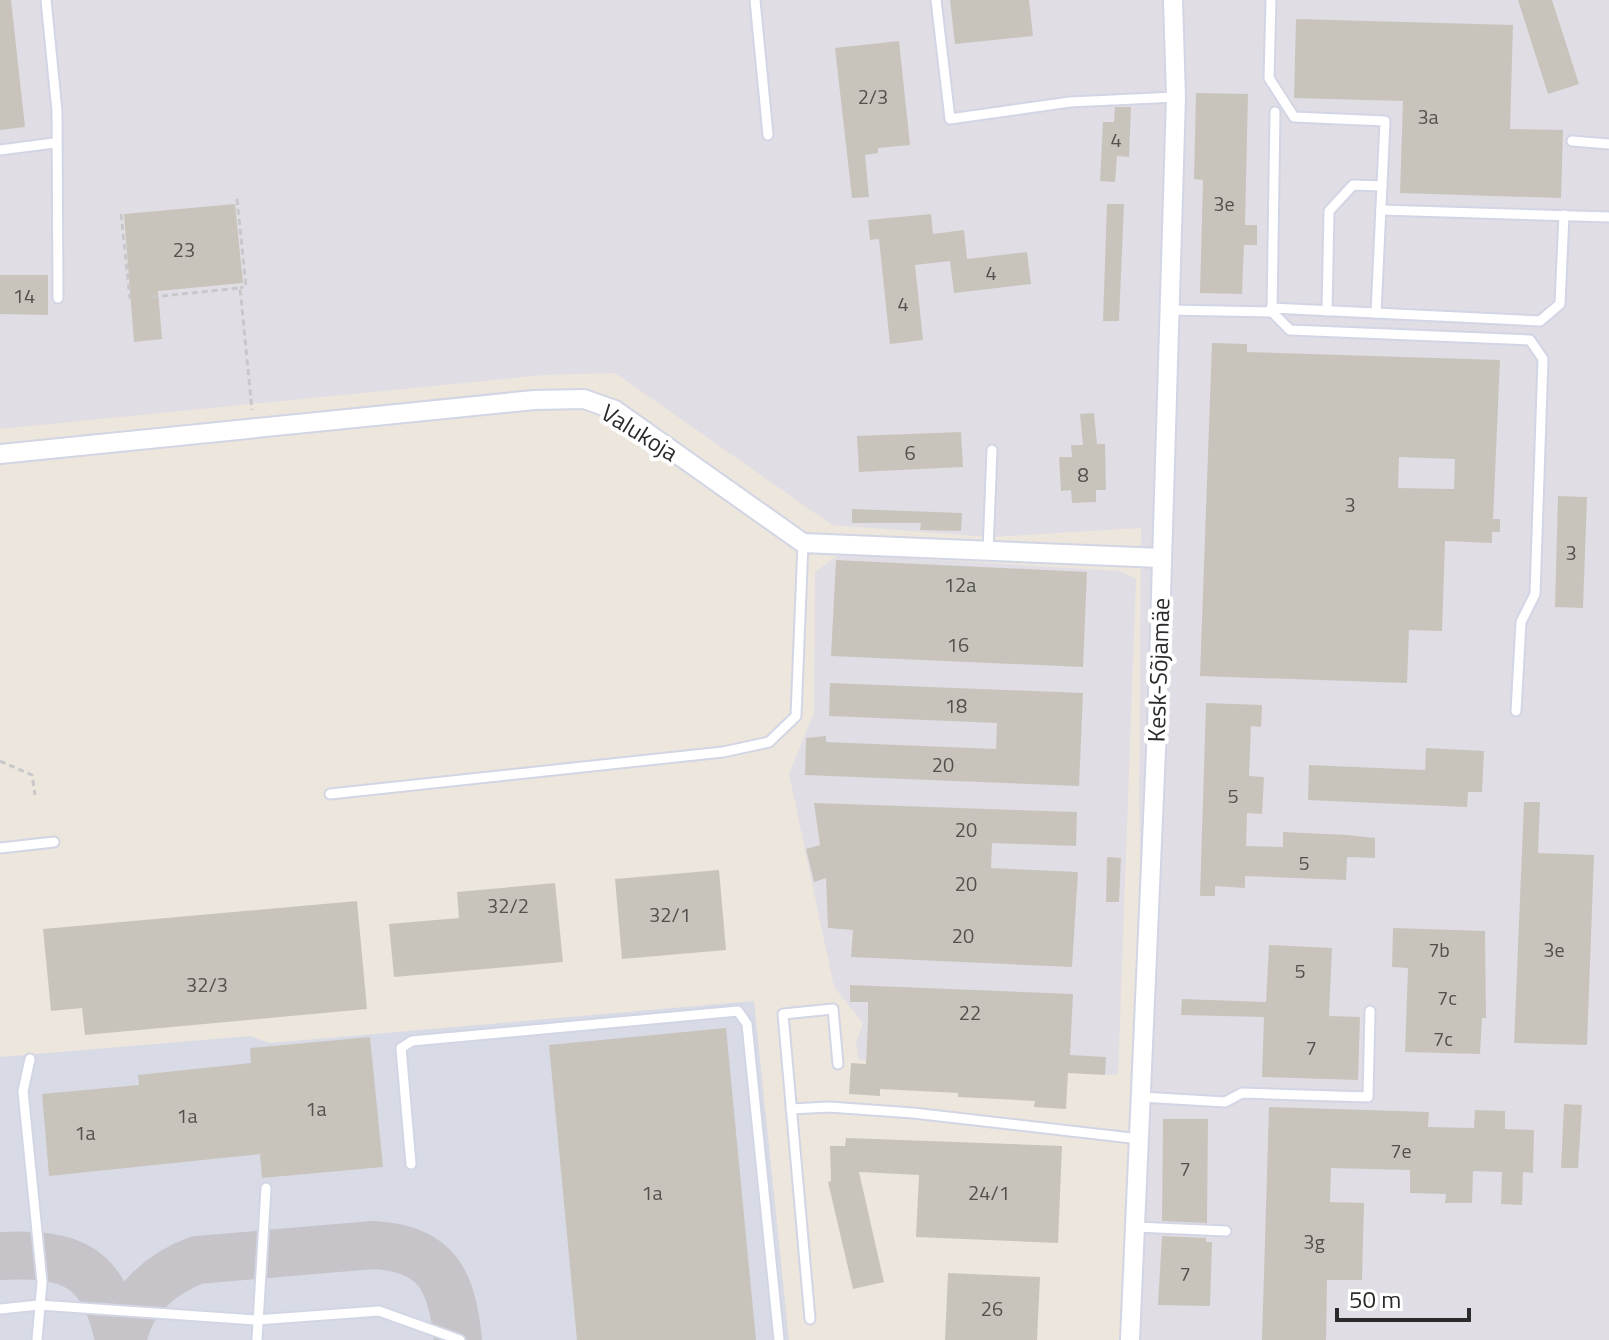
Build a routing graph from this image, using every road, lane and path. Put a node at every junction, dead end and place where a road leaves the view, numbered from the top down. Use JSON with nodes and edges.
{"nodes":[{"id":1,"x":46,"y":0,"type":"edge"},
{"id":2,"x":755,"y":0,"type":"edge"},
{"id":3,"x":936,"y":0,"type":"edge"},
{"id":4,"x":1173,"y":0,"type":"edge"},
{"id":5,"x":1271,"y":0,"type":"edge"},
{"id":6,"x":1176,"y":97,"type":"junction"},
{"id":7,"x":1275,"y":112,"type":"dead end"},
{"id":8,"x":768,"y":135,"type":"dead end"},
{"id":9,"x":1572,"y":141,"type":"dead end"},
{"id":10,"x":54,"y":143,"type":"junction"},
{"id":11,"x":1609,"y":144,"type":"edge"},
{"id":12,"x":0,"y":150,"type":"edge"},
{"id":13,"x":1382,"y":186,"type":"junction"},
{"id":14,"x":237,"y":199,"type":"dead end"},
{"id":15,"x":1381,"y":210,"type":"junction"},
{"id":16,"x":121,"y":214,"type":"dead end"},
{"id":17,"x":1564,"y":215,"type":"junction"},
{"id":18,"x":1609,"y":217,"type":"edge"},
{"id":19,"x":240,"y":288,"type":"junction"},
{"id":20,"x":152,"y":297,"type":"dead end"},
{"id":21,"x":58,"y":298,"type":"dead end"},
{"id":22,"x":130,"y":299,"type":"dead end"},
{"id":23,"x":1169,"y":310,"type":"junction"},
{"id":24,"x":1272,"y":310,"type":"junction"},
{"id":25,"x":1327,"y":311,"type":"junction"},
{"id":26,"x":1376,"y":313,"type":"junction"},
{"id":27,"x":253,"y":418,"type":"dead end"},
{"id":28,"x":992,"y":450,"type":"dead end"},
{"id":29,"x":0,"y":454,"type":"edge"},
{"id":30,"x":803,"y":543,"type":"junction"},
{"id":31,"x":988,"y":551,"type":"junction"},
{"id":32,"x":1161,"y":558,"type":"junction"},
{"id":33,"x":1516,"y":711,"type":"dead end"},
{"id":34,"x":0,"y":761,"type":"edge"},
{"id":35,"x":330,"y":794,"type":"dead end"},
{"id":36,"x":35,"y":795,"type":"dead end"},
{"id":37,"x":54,"y":842,"type":"dead end"},
{"id":38,"x":0,"y":848,"type":"edge"},
{"id":39,"x":1370,"y":1011,"type":"dead end"},
{"id":40,"x":30,"y":1059,"type":"dead end"},
{"id":41,"x":838,"y":1064,"type":"dead end"},
{"id":42,"x":1141,"y":1097,"type":"junction"},
{"id":43,"x":791,"y":1109,"type":"junction"},
{"id":44,"x":1140,"y":1139,"type":"junction"},
{"id":45,"x":411,"y":1164,"type":"dead end"},
{"id":46,"x":266,"y":1188,"type":"dead end"},
{"id":47,"x":1136,"y":1227,"type":"junction"},
{"id":48,"x":1226,"y":1231,"type":"dead end"},
{"id":49,"x":39,"y":1305,"type":"junction"},
{"id":50,"x":0,"y":1309,"type":"edge"},
{"id":51,"x":810,"y":1319,"type":"dead end"},
{"id":52,"x":256,"y":1320,"type":"junction"},
{"id":53,"x":37,"y":1340,"type":"edge"},
{"id":54,"x":257,"y":1340,"type":"edge"},
{"id":55,"x":460,"y":1340,"type":"edge"},
{"id":56,"x":779,"y":1340,"type":"edge"},
{"id":57,"x":1130,"y":1340,"type":"edge"}],
"edges":[{"from":1,"to":10,"type":"lane"},
{"from":2,"to":8,"type":"lane"},
{"from":3,"to":6,"type":"lane"},
{"from":4,"to":6,"type":"street","name":"Kesk-Sõjamäe"},
{"from":5,"to":13,"type":"lane"},
{"from":6,"to":23,"type":"street","name":"Kesk-Sõjamäe"},
{"from":7,"to":24,"type":"lane"},
{"from":9,"to":11,"type":"lane"},
{"from":10,"to":12,"type":"lane"},
{"from":10,"to":21,"type":"lane"},
{"from":13,"to":15,"type":"lane"},
{"from":13,"to":25,"type":"lane"},
{"from":14,"to":19,"type":"path"},
{"from":15,"to":17,"type":"lane"},
{"from":15,"to":26,"type":"lane"},
{"from":16,"to":22,"type":"path"},
{"from":17,"to":18,"type":"lane"},
{"from":17,"to":26,"type":"lane"},
{"from":19,"to":20,"type":"path"},
{"from":19,"to":27,"type":"path"},
{"from":23,"to":24,"type":"lane"},
{"from":23,"to":32,"type":"street","name":"Kesk-Sõjamäe"},
{"from":24,"to":25,"type":"lane"},
{"from":24,"to":33,"type":"lane"},
{"from":25,"to":26,"type":"lane"},
{"from":28,"to":31,"type":"lane"},
{"from":29,"to":30,"type":"street","name":"Valukoja"},
{"from":30,"to":31,"type":"street"},
{"from":30,"to":35,"type":"lane"},
{"from":31,"to":32,"type":"street"},
{"from":32,"to":42,"type":"street","name":"Kesk-Sõjamäe"},
{"from":34,"to":36,"type":"path"},
{"from":37,"to":38,"type":"lane"},
{"from":39,"to":42,"type":"lane"},
{"from":40,"to":49,"type":"lane"},
{"from":41,"to":43,"type":"lane"},
{"from":42,"to":44,"type":"street","name":"Kesk-Sõjamäe"},
{"from":43,"to":44,"type":"lane"},
{"from":43,"to":51,"type":"lane"},
{"from":44,"to":47,"type":"street","name":"Kesk-Sõjamäe"},
{"from":45,"to":56,"type":"lane"},
{"from":46,"to":52,"type":"lane"},
{"from":47,"to":48,"type":"lane"},
{"from":47,"to":57,"type":"street","name":"Kesk-Sõjamäe"},
{"from":49,"to":50,"type":"lane"},
{"from":49,"to":52,"type":"lane"},
{"from":49,"to":53,"type":"lane"},
{"from":52,"to":54,"type":"lane"},
{"from":52,"to":55,"type":"lane"}]}
